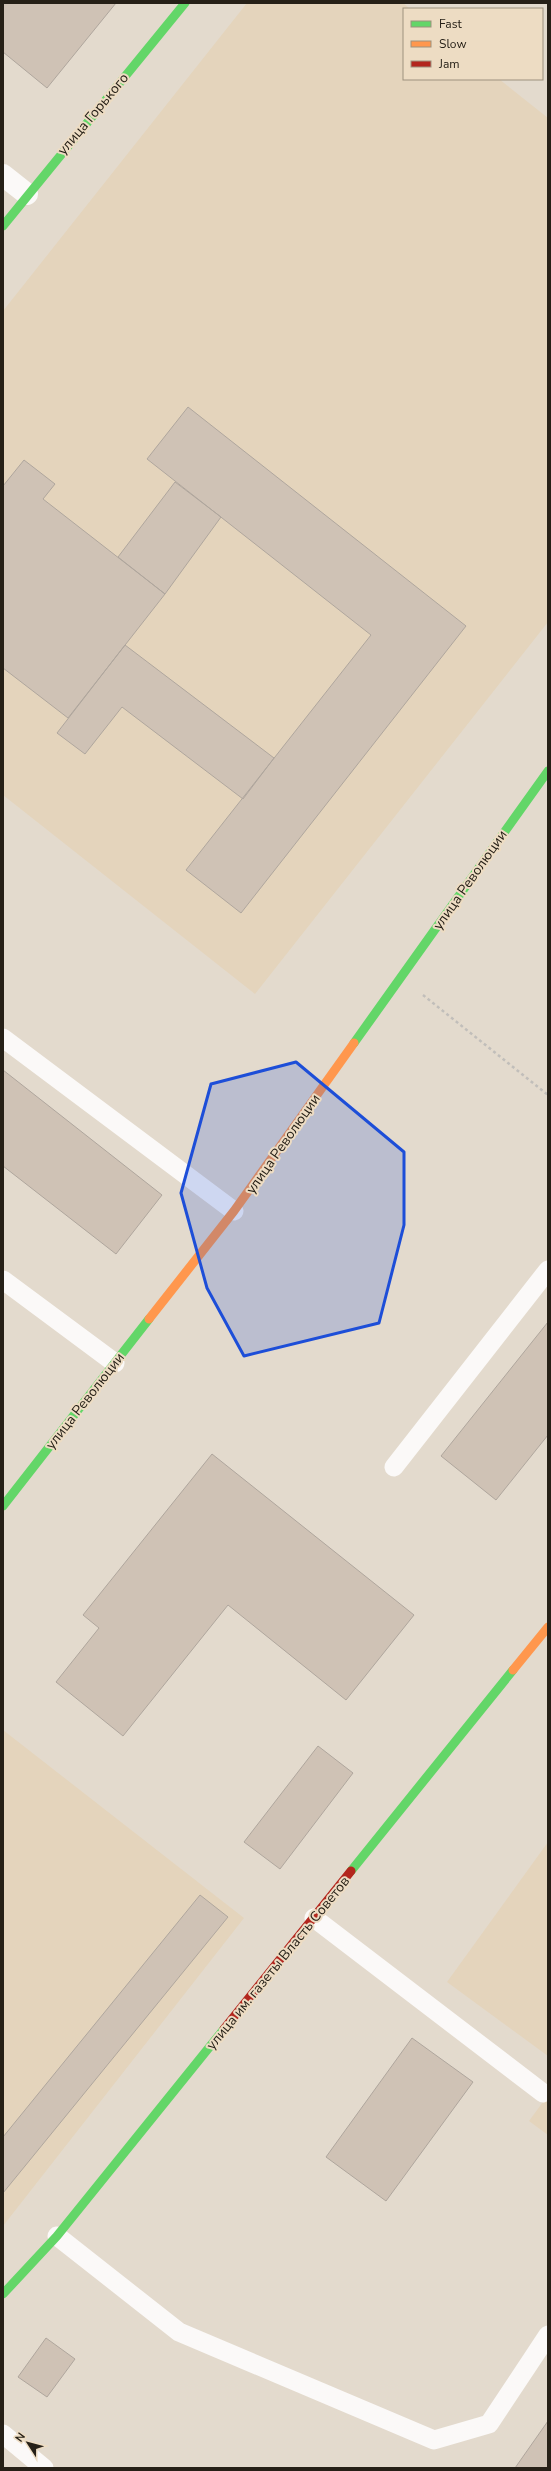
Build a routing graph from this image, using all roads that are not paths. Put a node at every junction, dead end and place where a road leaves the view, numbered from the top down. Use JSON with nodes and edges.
{"nodes":[{"id":1,"x":185,"y":3,"type":"edge"},
{"id":2,"x":3,"y":174,"type":"edge"},
{"id":3,"x":27,"y":194,"type":"junction"},
{"id":4,"x":3,"y":226,"type":"edge"},
{"id":5,"x":548,"y":771,"type":"edge"},
{"id":6,"x":3,"y":1038,"type":"edge"},
{"id":7,"x":234,"y":1211,"type":"junction"},
{"id":8,"x":548,"y":1270,"type":"edge"},
{"id":9,"x":3,"y":1280,"type":"edge"},
{"id":10,"x":115,"y":1363,"type":"junction"},
{"id":11,"x":394,"y":1468,"type":"dead end"},
{"id":12,"x":3,"y":1506,"type":"edge"},
{"id":13,"x":548,"y":1627,"type":"edge"},
{"id":14,"x":314,"y":1918,"type":"junction"},
{"id":15,"x":543,"y":2093,"type":"dead end"},
{"id":16,"x":58,"y":2236,"type":"junction"},
{"id":17,"x":3,"y":2294,"type":"edge"},
{"id":18,"x":548,"y":2335,"type":"edge"},
{"id":19,"x":3,"y":2434,"type":"edge"},
{"id":20,"x":44,"y":2468,"type":"edge"}],
"edges":[{"from":1,"to":3,"type":"street","name":"улица Горького"},
{"from":2,"to":3,"type":"street"},
{"from":3,"to":4,"type":"street","name":"улица Горького"},
{"from":5,"to":7,"type":"street","name":"улица Революции"},
{"from":6,"to":7,"type":"lane"},
{"from":7,"to":10,"type":"street","name":"улица Революции"},
{"from":8,"to":11,"type":"lane"},
{"from":9,"to":10,"type":"lane"},
{"from":10,"to":12,"type":"street","name":"улица Революции"},
{"from":13,"to":14,"type":"street","name":"улица им. газеты Власть Советов"},
{"from":14,"to":15,"type":"lane"},
{"from":14,"to":16,"type":"street","name":"улица им. газеты Власть Советов"},
{"from":16,"to":17,"type":"street","name":"улица им. газеты Власть Советов"},
{"from":16,"to":18,"type":"lane"},
{"from":19,"to":20,"type":"lane"}]}
